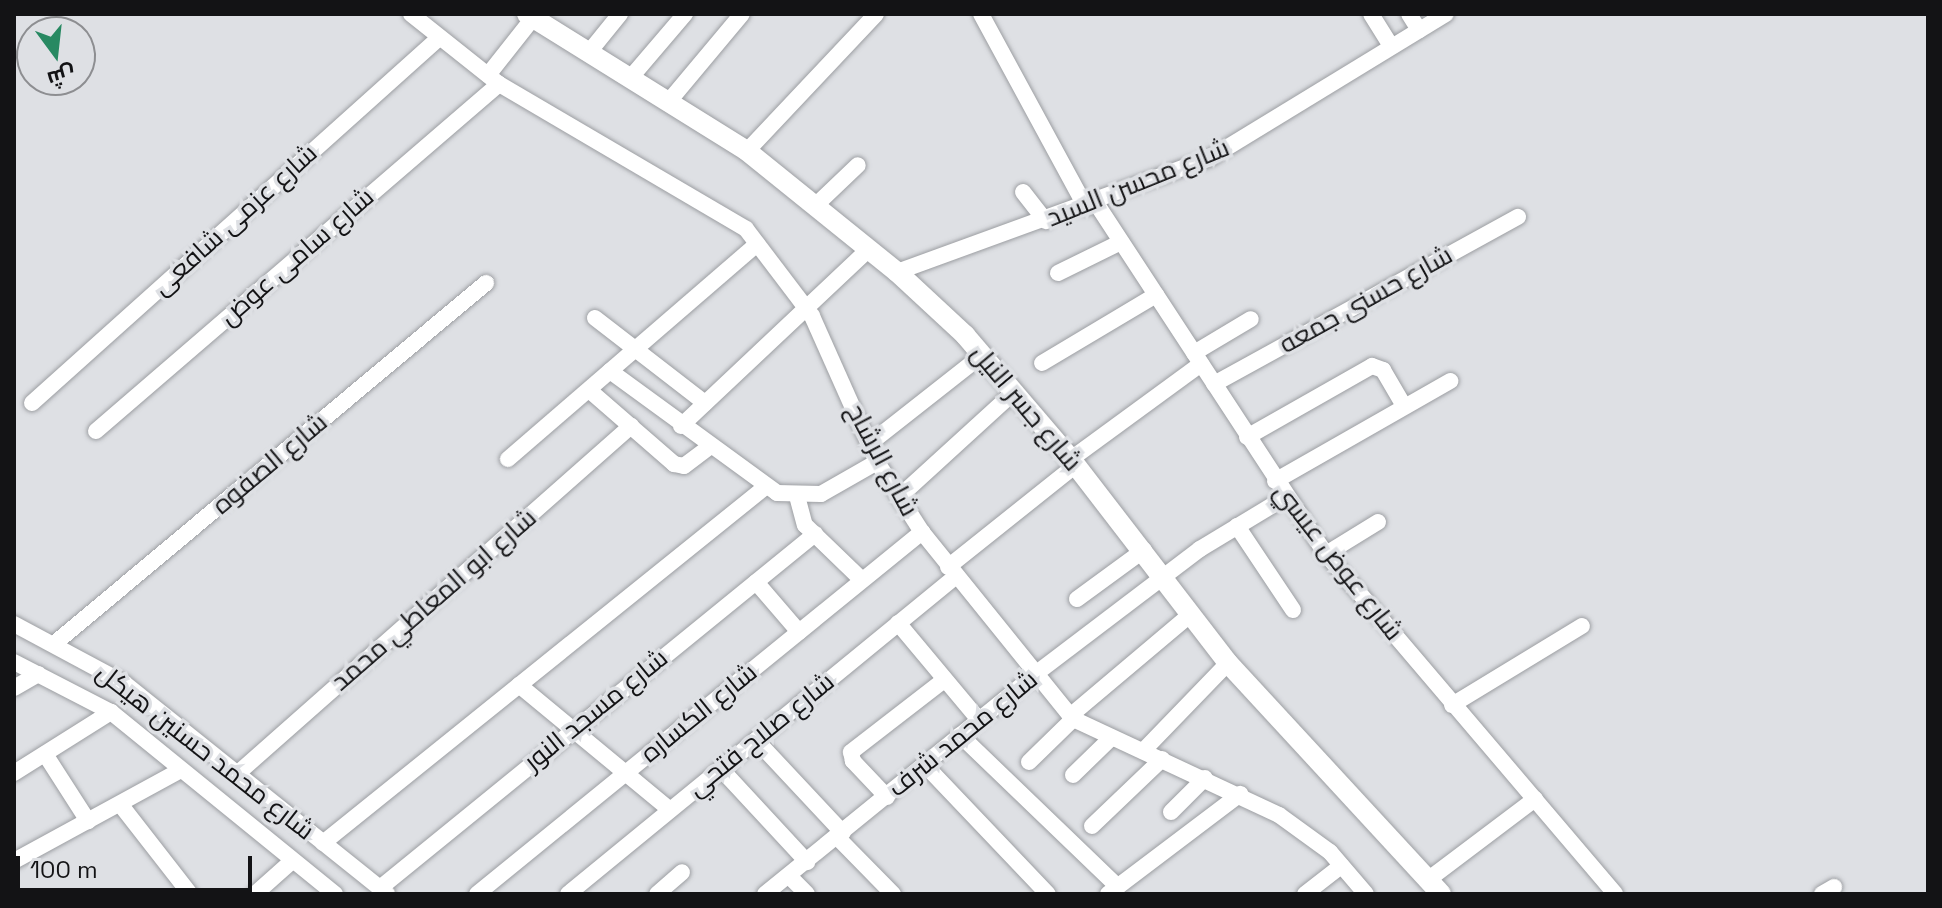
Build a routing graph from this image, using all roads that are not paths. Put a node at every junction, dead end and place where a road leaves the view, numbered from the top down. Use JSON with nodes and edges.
{"nodes":[{"id":1,"x":411,"y":14,"type":"edge"},
{"id":2,"x":620,"y":14,"type":"edge"},
{"id":3,"x":685,"y":14,"type":"edge"},
{"id":4,"x":742,"y":14,"type":"edge"},
{"id":5,"x":876,"y":14,"type":"edge"},
{"id":6,"x":1371,"y":14,"type":"edge"},
{"id":7,"x":1409,"y":14,"type":"edge"},
{"id":8,"x":1446,"y":14,"type":"edge"},
{"id":9,"x":529,"y":15,"type":"edge"},
{"id":10,"x":987,"y":16,"type":"edge"},
{"id":11,"x":1419,"y":30,"type":"junction"},
{"id":12,"x":439,"y":38,"type":"junction"},
{"id":13,"x":1391,"y":46,"type":"junction"},
{"id":14,"x":590,"y":51,"type":"junction"},
{"id":15,"x":632,"y":76,"type":"junction"},
{"id":16,"x":494,"y":80,"type":"junction"},
{"id":17,"x":670,"y":100,"type":"junction"},
{"id":18,"x":747,"y":151,"type":"junction"},
{"id":19,"x":858,"y":165,"type":"dead end"},
{"id":20,"x":1023,"y":192,"type":"dead end"},
{"id":21,"x":1091,"y":205,"type":"junction"},
{"id":22,"x":815,"y":206,"type":"junction"},
{"id":23,"x":1518,"y":217,"type":"dead end"},
{"id":24,"x":1046,"y":221,"type":"junction"},
{"id":25,"x":1121,"y":242,"type":"junction"},
{"id":26,"x":757,"y":244,"type":"junction"},
{"id":27,"x":869,"y":249,"type":"junction"},
{"id":28,"x":897,"y":272,"type":"junction"},
{"id":29,"x":1058,"y":273,"type":"dead end"},
{"id":30,"x":486,"y":283,"type":"dead end"},
{"id":31,"x":1156,"y":295,"type":"junction"},
{"id":32,"x":808,"y":309,"type":"junction"},
{"id":33,"x":595,"y":318,"type":"dead end"},
{"id":34,"x":1251,"y":319,"type":"dead end"},
{"id":35,"x":636,"y":350,"type":"junction"},
{"id":36,"x":982,"y":355,"type":"junction"},
{"id":37,"x":1197,"y":359,"type":"junction"},
{"id":38,"x":1042,"y":363,"type":"dead end"},
{"id":39,"x":610,"y":371,"type":"junction"},
{"id":40,"x":1450,"y":381,"type":"dead end"},
{"id":41,"x":1214,"y":384,"type":"junction"},
{"id":42,"x":589,"y":390,"type":"junction"},
{"id":43,"x":1014,"y":392,"type":"junction"},
{"id":44,"x":32,"y":403,"type":"dead end"},
{"id":45,"x":705,"y":403,"type":"junction"},
{"id":46,"x":1404,"y":406,"type":"junction"},
{"id":47,"x":631,"y":426,"type":"junction"},
{"id":48,"x":681,"y":426,"type":"junction"},
{"id":49,"x":96,"y":431,"type":"dead end"},
{"id":50,"x":1247,"y":437,"type":"junction"},
{"id":51,"x":869,"y":444,"type":"junction"},
{"id":52,"x":709,"y":447,"type":"junction"},
{"id":53,"x":508,"y":459,"type":"dead end"},
{"id":54,"x":877,"y":462,"type":"junction"},
{"id":55,"x":1073,"y":462,"type":"junction"},
{"id":56,"x":1275,"y":481,"type":"junction"},
{"id":57,"x":764,"y":488,"type":"junction"},
{"id":58,"x":797,"y":496,"type":"junction"},
{"id":59,"x":899,"y":497,"type":"junction"},
{"id":60,"x":1286,"y":497,"type":"junction"},
{"id":61,"x":1378,"y":522,"type":"dead end"},
{"id":62,"x":1237,"y":526,"type":"junction"},
{"id":63,"x":922,"y":532,"type":"junction"},
{"id":64,"x":815,"y":534,"type":"junction"},
{"id":65,"x":1144,"y":550,"type":"junction"},
{"id":66,"x":1326,"y":554,"type":"junction"},
{"id":67,"x":951,"y":572,"type":"junction"},
{"id":68,"x":1163,"y":577,"type":"junction"},
{"id":69,"x":862,"y":580,"type":"junction"},
{"id":70,"x":756,"y":582,"type":"junction"},
{"id":71,"x":1077,"y":599,"type":"dead end"},
{"id":72,"x":1293,"y":610,"type":"dead end"},
{"id":73,"x":1191,"y":614,"type":"junction"},
{"id":74,"x":898,"y":623,"type":"junction"},
{"id":75,"x":14,"y":624,"type":"edge"},
{"id":76,"x":1582,"y":626,"type":"dead end"},
{"id":77,"x":799,"y":632,"type":"junction"},
{"id":78,"x":54,"y":644,"type":"junction"},
{"id":79,"x":14,"y":662,"type":"edge"},
{"id":80,"x":1228,"y":663,"type":"junction"},
{"id":81,"x":38,"y":674,"type":"junction"},
{"id":82,"x":1034,"y":675,"type":"junction"},
{"id":83,"x":944,"y":680,"type":"junction"},
{"id":84,"x":519,"y":685,"type":"junction"},
{"id":85,"x":14,"y":688,"type":"edge"},
{"id":86,"x":1452,"y":705,"type":"junction"},
{"id":87,"x":111,"y":712,"type":"junction"},
{"id":88,"x":1072,"y":718,"type":"junction"},
{"id":89,"x":979,"y":720,"type":"junction"},
{"id":90,"x":572,"y":729,"type":"junction"},
{"id":91,"x":960,"y":735,"type":"junction"},
{"id":92,"x":1110,"y":739,"type":"junction"},
{"id":93,"x":756,"y":740,"type":"junction"},
{"id":94,"x":1143,"y":751,"type":"junction"},
{"id":95,"x":45,"y":754,"type":"junction"},
{"id":96,"x":1162,"y":759,"type":"junction"},
{"id":97,"x":1029,"y":762,"type":"dead end"},
{"id":98,"x":925,"y":765,"type":"junction"},
{"id":99,"x":721,"y":769,"type":"junction"},
{"id":100,"x":181,"y":770,"type":"junction"},
{"id":101,"x":626,"y":772,"type":"junction"},
{"id":102,"x":14,"y":773,"type":"edge"},
{"id":103,"x":237,"y":774,"type":"junction"},
{"id":104,"x":1073,"y":775,"type":"dead end"},
{"id":105,"x":1205,"y":778,"type":"junction"},
{"id":106,"x":1240,"y":794,"type":"junction"},
{"id":107,"x":887,"y":797,"type":"junction"},
{"id":108,"x":1535,"y":799,"type":"junction"},
{"id":109,"x":120,"y":804,"type":"junction"},
{"id":110,"x":670,"y":810,"type":"junction"},
{"id":111,"x":1171,"y":812,"type":"dead end"},
{"id":112,"x":88,"y":821,"type":"junction"},
{"id":113,"x":1092,"y":826,"type":"dead end"},
{"id":114,"x":840,"y":835,"type":"junction"},
{"id":115,"x":323,"y":843,"type":"junction"},
{"id":116,"x":14,"y":861,"type":"edge"},
{"id":117,"x":292,"y":861,"type":"junction"},
{"id":118,"x":807,"y":862,"type":"junction"},
{"id":119,"x":1341,"y":866,"type":"junction"},
{"id":120,"x":682,"y":872,"type":"dead end"},
{"id":121,"x":789,"y":876,"type":"junction"},
{"id":122,"x":1435,"y":886,"type":"edge"},
{"id":123,"x":1113,"y":890,"type":"edge"},
{"id":124,"x":383,"y":891,"type":"edge"},
{"id":125,"x":190,"y":894,"type":"edge"},
{"id":126,"x":255,"y":894,"type":"edge"},
{"id":127,"x":335,"y":894,"type":"edge"},
{"id":128,"x":477,"y":894,"type":"edge"},
{"id":129,"x":568,"y":894,"type":"edge"},
{"id":130,"x":657,"y":894,"type":"edge"},
{"id":131,"x":765,"y":894,"type":"edge"},
{"id":132,"x":807,"y":894,"type":"edge"},
{"id":133,"x":893,"y":894,"type":"edge"},
{"id":134,"x":1048,"y":894,"type":"edge"},
{"id":135,"x":1305,"y":894,"type":"edge"},
{"id":136,"x":1366,"y":894,"type":"edge"},
{"id":137,"x":1615,"y":894,"type":"edge"}],
"edges":[{"from":1,"to":12,"type":"street","name":"شارع الرشاح"},
{"from":2,"to":14,"type":"street"},
{"from":3,"to":15,"type":"street"},
{"from":4,"to":17,"type":"street"},
{"from":5,"to":18,"type":"street"},
{"from":6,"to":13,"type":"street"},
{"from":7,"to":11,"type":"street"},
{"from":8,"to":11,"type":"street","name":"شارع محسن السيد"},
{"from":9,"to":14,"type":"street","name":"شارع جسر النيل"},
{"from":9,"to":16,"type":"street","name":"شارع سامى عوض"},
{"from":10,"to":21,"type":"street","name":"شارع عوض عيسي"},
{"from":11,"to":13,"type":"street","name":"شارع محسن السيد"},
{"from":12,"to":16,"type":"street","name":"شارع الرشاح"},
{"from":12,"to":44,"type":"street","name":"شارع عزمى شافعى"},
{"from":13,"to":21,"type":"street","name":"شارع محسن السيد"},
{"from":14,"to":15,"type":"street","name":"شارع جسر النيل"},
{"from":15,"to":17,"type":"street","name":"شارع جسر النيل"},
{"from":16,"to":26,"type":"street","name":"شارع الرشاح"},
{"from":16,"to":49,"type":"street","name":"شارع سامى عوض"},
{"from":17,"to":18,"type":"street","name":"شارع جسر النيل"},
{"from":18,"to":22,"type":"street","name":"شارع جسر النيل"},
{"from":19,"to":22,"type":"street"},
{"from":20,"to":24,"type":"street"},
{"from":21,"to":24,"type":"street","name":"شارع محسن السيد"},
{"from":21,"to":25,"type":"street","name":"شارع عوض عيسي"},
{"from":22,"to":27,"type":"street","name":"شارع جسر النيل"},
{"from":23,"to":41,"type":"street","name":"شارع حسنى جمعه"},
{"from":24,"to":28,"type":"street","name":"شارع محسن السيد"},
{"from":25,"to":29,"type":"street"},
{"from":25,"to":31,"type":"street","name":"شارع عوض عيسي"},
{"from":26,"to":32,"type":"street","name":"شارع الرشاح"},
{"from":26,"to":35,"type":"street"},
{"from":27,"to":28,"type":"street","name":"شارع جسر النيل"},
{"from":27,"to":32,"type":"street"},
{"from":28,"to":36,"type":"street","name":"شارع جسر النيل"},
{"from":30,"to":78,"type":"street","name":"شارع الصفوه"},
{"from":31,"to":37,"type":"street","name":"شارع عوض عيسي"},
{"from":31,"to":38,"type":"street"},
{"from":32,"to":45,"type":"street"},
{"from":32,"to":51,"type":"street","name":"شارع الرشاح"},
{"from":33,"to":35,"type":"street"},
{"from":34,"to":37,"type":"street","name":"شارع صلاح فتحي"},
{"from":35,"to":39,"type":"street"},
{"from":35,"to":45,"type":"street"},
{"from":36,"to":43,"type":"street","name":"شارع جسر النيل"},
{"from":36,"to":51,"type":"street"},
{"from":37,"to":41,"type":"street","name":"شارع عوض عيسي"},
{"from":37,"to":55,"type":"street","name":"شارع صلاح فتحي"},
{"from":39,"to":42,"type":"street"},
{"from":39,"to":48,"type":"street"},
{"from":40,"to":46,"type":"street"},
{"from":41,"to":50,"type":"street","name":"شارع عوض عيسي"},
{"from":42,"to":47,"type":"street"},
{"from":42,"to":53,"type":"street"},
{"from":43,"to":55,"type":"street","name":"شارع جسر النيل"},
{"from":43,"to":59,"type":"street"},
{"from":45,"to":48,"type":"street"},
{"from":46,"to":50,"type":"street"},
{"from":46,"to":56,"type":"street"},
{"from":47,"to":52,"type":"street"},
{"from":47,"to":103,"type":"street","name":"شارع ابو المعاطي محمد"},
{"from":48,"to":52,"type":"street"},
{"from":50,"to":56,"type":"street","name":"شارع عوض عيسي"},
{"from":51,"to":54,"type":"street","name":"شارع الرشاح"},
{"from":52,"to":57,"type":"street"},
{"from":54,"to":58,"type":"street"},
{"from":54,"to":59,"type":"street","name":"شارع الرشاح"},
{"from":55,"to":65,"type":"street","name":"شارع جسر النيل"},
{"from":55,"to":67,"type":"street","name":"شارع صلاح فتحي"},
{"from":56,"to":60,"type":"street","name":"شارع عوض عيسي"},
{"from":57,"to":58,"type":"street"},
{"from":57,"to":84,"type":"street"},
{"from":58,"to":64,"type":"street"},
{"from":59,"to":63,"type":"street","name":"شارع الرشاح"},
{"from":60,"to":62,"type":"street","name":"شارع محمد شرف"},
{"from":60,"to":66,"type":"street","name":"شارع عوض عيسي"},
{"from":61,"to":66,"type":"street"},
{"from":62,"to":68,"type":"street","name":"شارع محمد شرف"},
{"from":62,"to":72,"type":"street"},
{"from":63,"to":67,"type":"street","name":"شارع الرشاح"},
{"from":63,"to":69,"type":"street","name":"شارع الكساره"},
{"from":64,"to":69,"type":"street"},
{"from":64,"to":70,"type":"street","name":"شارع مسجد النور"},
{"from":65,"to":68,"type":"street","name":"شارع جسر النيل"},
{"from":65,"to":71,"type":"street"},
{"from":66,"to":86,"type":"street","name":"شارع عوض عيسي"},
{"from":67,"to":74,"type":"street","name":"شارع صلاح فتحي"},
{"from":67,"to":82,"type":"street","name":"شارع الرشاح"},
{"from":68,"to":73,"type":"street","name":"شارع جسر النيل"},
{"from":68,"to":82,"type":"street","name":"شارع محمد شرف"},
{"from":69,"to":77,"type":"street","name":"شارع الكساره"},
{"from":70,"to":77,"type":"street"},
{"from":70,"to":90,"type":"street","name":"شارع مسجد النور"},
{"from":73,"to":80,"type":"street","name":"شارع جسر النيل"},
{"from":73,"to":88,"type":"street"},
{"from":74,"to":83,"type":"street"},
{"from":74,"to":93,"type":"street","name":"شارع صلاح فتحي"},
{"from":75,"to":78,"type":"street","name":"شارع محمد حسنين هيكل"},
{"from":76,"to":86,"type":"street"},
{"from":77,"to":101,"type":"street","name":"شارع الكساره"},
{"from":78,"to":103,"type":"street","name":"شارع محمد حسنين هيكل"},
{"from":79,"to":81,"type":"street"},
{"from":80,"to":94,"type":"street"},
{"from":80,"to":122,"type":"street","name":"شارع جسر النيل"},
{"from":81,"to":85,"type":"street"},
{"from":81,"to":87,"type":"street"},
{"from":82,"to":88,"type":"street","name":"شارع الرشاح"},
{"from":82,"to":89,"type":"street","name":"شارع محمد شرف"},
{"from":83,"to":89,"type":"street"},
{"from":83,"to":107,"type":"street"},
{"from":84,"to":90,"type":"street"},
{"from":84,"to":115,"type":"street"},
{"from":86,"to":108,"type":"street","name":"شارع عوض عيسي"},
{"from":87,"to":95,"type":"street"},
{"from":87,"to":100,"type":"street"},
{"from":88,"to":92,"type":"street","name":"شارع الرشاح"},
{"from":88,"to":97,"type":"street"},
{"from":89,"to":91,"type":"street","name":"شارع محمد شرف"},
{"from":90,"to":101,"type":"street"},
{"from":90,"to":124,"type":"street","name":"شارع مسجد النور"},
{"from":91,"to":98,"type":"street","name":"شارع محمد شرف"},
{"from":91,"to":123,"type":"street"},
{"from":92,"to":94,"type":"street","name":"شارع الرشاح"},
{"from":92,"to":104,"type":"street"},
{"from":93,"to":99,"type":"street","name":"شارع صلاح فتحي"},
{"from":93,"to":114,"type":"street"},
{"from":94,"to":96,"type":"street","name":"شارع الرشاح"},
{"from":95,"to":102,"type":"street"},
{"from":95,"to":112,"type":"street"},
{"from":96,"to":105,"type":"street","name":"شارع الرشاح"},
{"from":96,"to":113,"type":"street"},
{"from":98,"to":107,"type":"street","name":"شارع محمد شرف"},
{"from":98,"to":134,"type":"street"},
{"from":99,"to":110,"type":"street","name":"شارع صلاح فتحي"},
{"from":99,"to":118,"type":"street"},
{"from":100,"to":109,"type":"street"},
{"from":100,"to":117,"type":"street"},
{"from":101,"to":110,"type":"street"},
{"from":101,"to":128,"type":"street","name":"شارع الكساره"},
{"from":103,"to":115,"type":"street","name":"شارع محمد حسنين هيكل"},
{"from":105,"to":106,"type":"street","name":"شارع الرشاح"},
{"from":105,"to":111,"type":"street"},
{"from":106,"to":119,"type":"street","name":"شارع الرشاح"},
{"from":106,"to":123,"type":"street"},
{"from":107,"to":114,"type":"street","name":"شارع محمد شرف"},
{"from":108,"to":122,"type":"street"},
{"from":108,"to":137,"type":"street","name":"شارع عوض عيسي"},
{"from":109,"to":112,"type":"street"},
{"from":109,"to":125,"type":"street"},
{"from":110,"to":129,"type":"street","name":"شارع صلاح فتحي"},
{"from":112,"to":116,"type":"street"},
{"from":114,"to":118,"type":"street","name":"شارع محمد شرف"},
{"from":114,"to":133,"type":"street"},
{"from":115,"to":124,"type":"street","name":"شارع محمد حسنين هيكل"},
{"from":117,"to":126,"type":"street"},
{"from":117,"to":127,"type":"street"},
{"from":118,"to":121,"type":"street","name":"شارع محمد شرف"},
{"from":119,"to":135,"type":"street"},
{"from":119,"to":136,"type":"street","name":"شارع الرشاح"},
{"from":120,"to":130,"type":"street"},
{"from":121,"to":131,"type":"street","name":"شارع محمد شرف"},
{"from":121,"to":132,"type":"street"}]}
